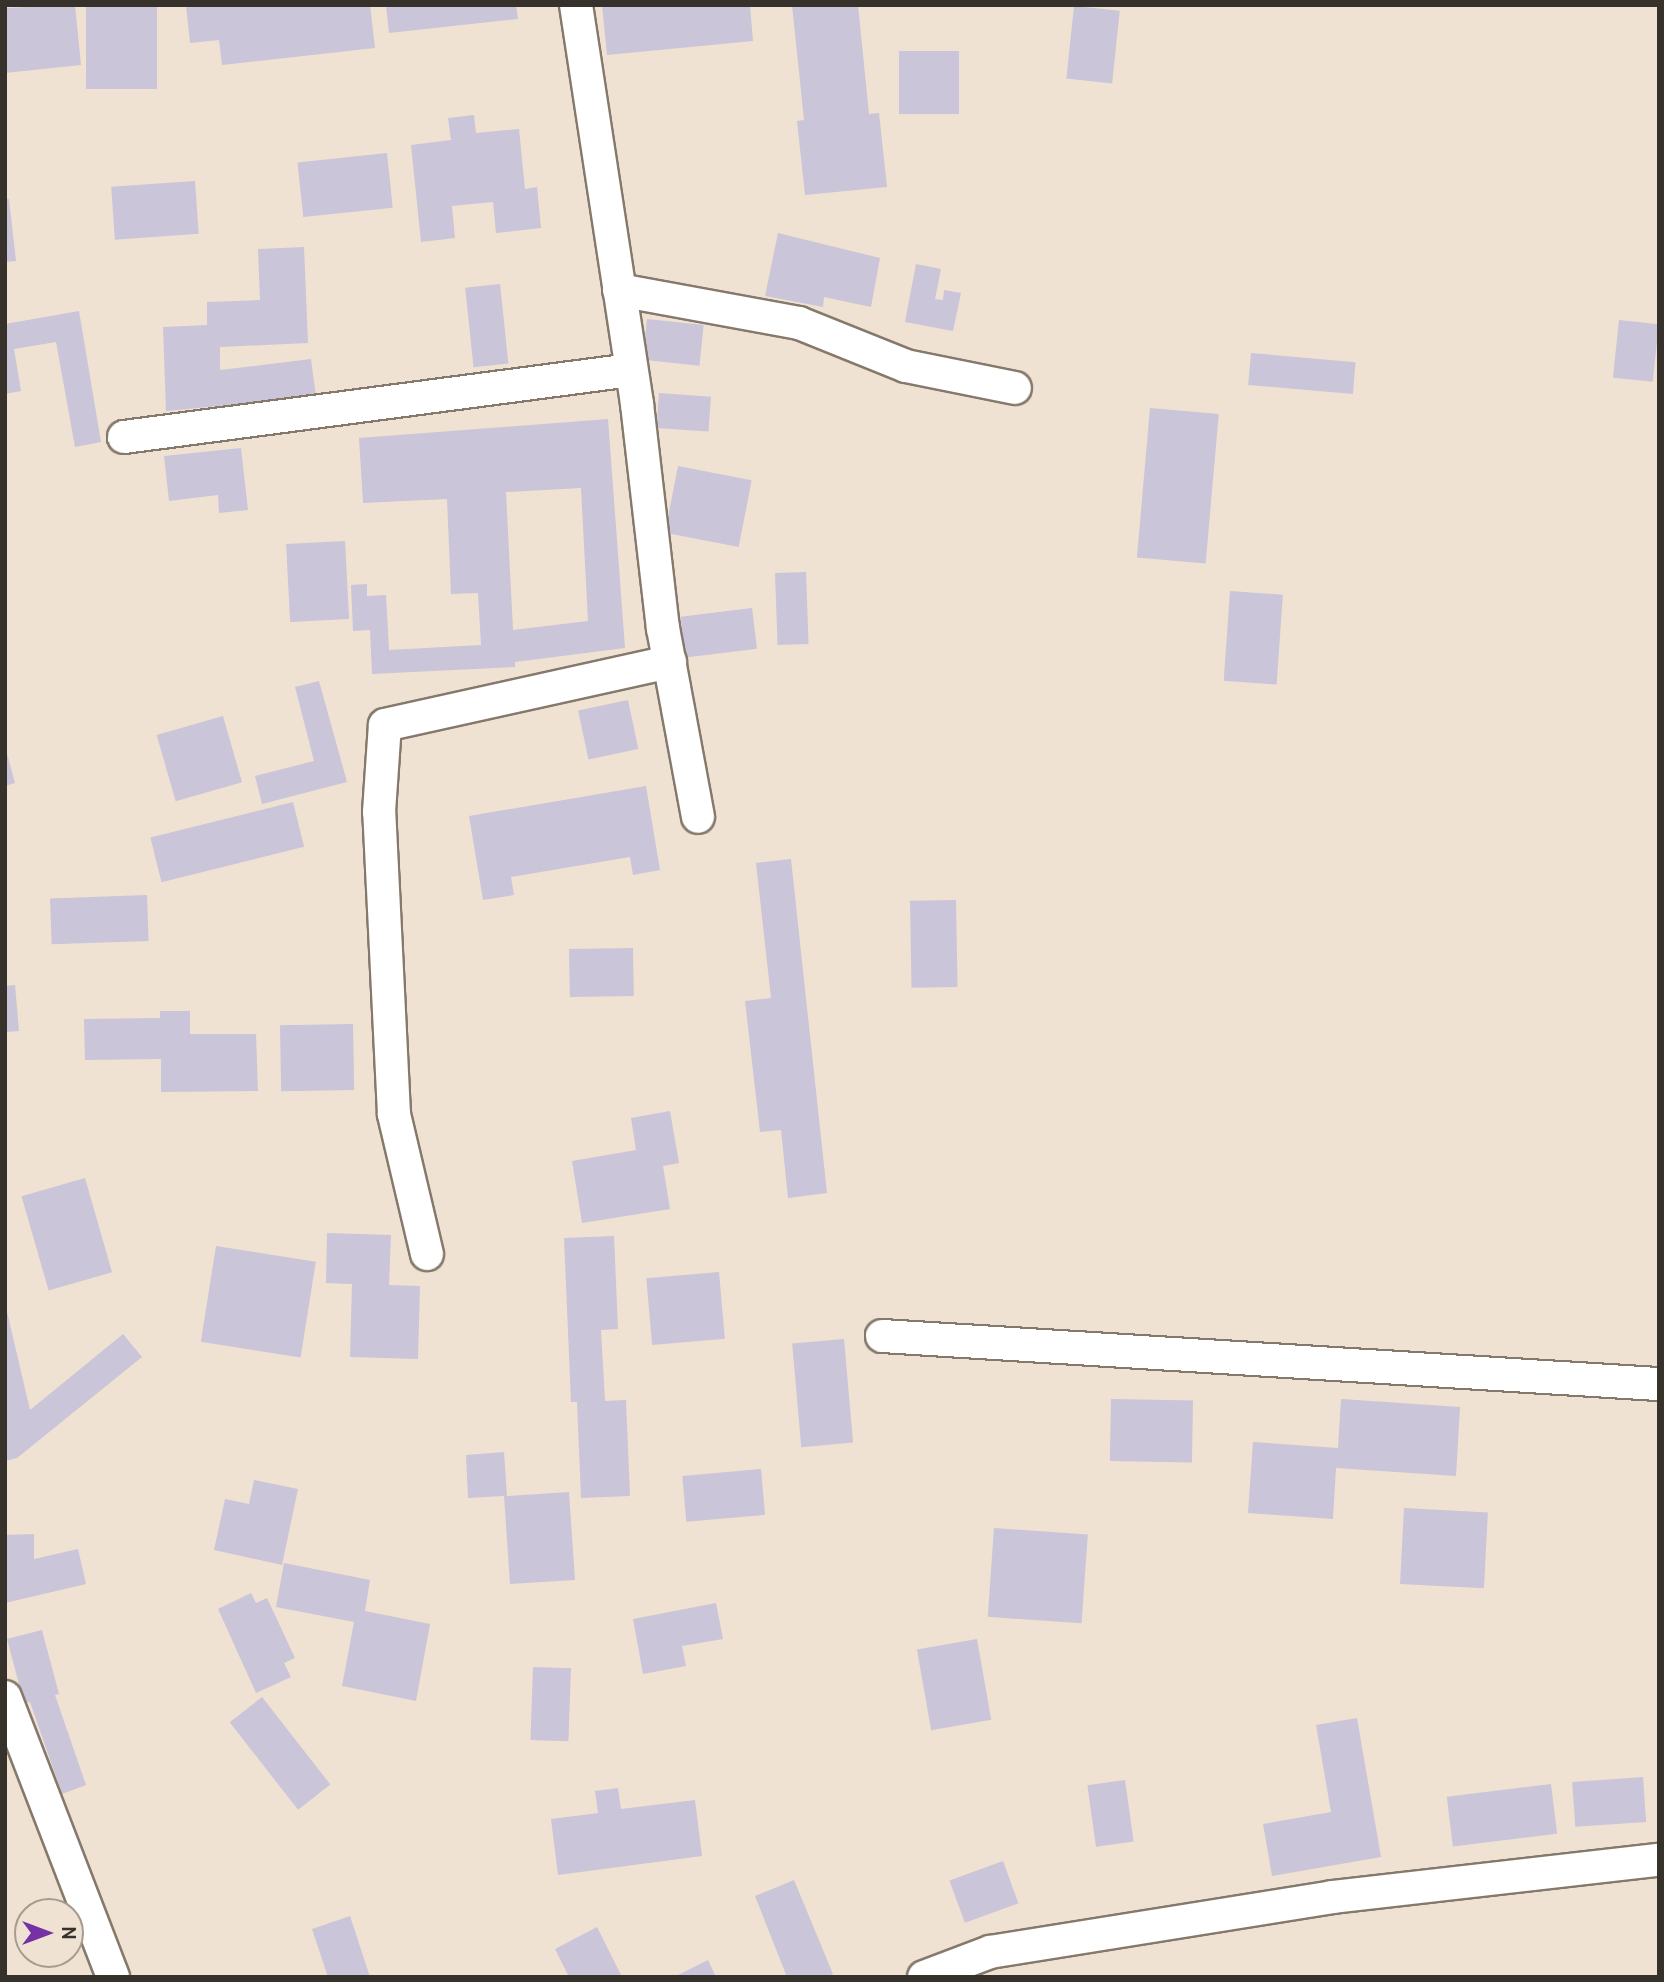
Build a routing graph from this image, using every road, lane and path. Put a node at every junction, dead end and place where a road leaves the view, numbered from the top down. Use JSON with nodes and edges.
{"nodes":[{"id":1,"x":576,"y":5,"type":"edge"},
{"id":2,"x":619,"y":290,"type":"junction"},
{"id":3,"x":631,"y":370,"type":"junction"},
{"id":4,"x":1015,"y":388,"type":"dead end"},
{"id":5,"x":124,"y":437,"type":"dead end"},
{"id":6,"x":670,"y":662,"type":"junction"},
{"id":7,"x":698,"y":817,"type":"dead end"},
{"id":8,"x":426,"y":1254,"type":"dead end"},
{"id":9,"x":882,"y":1336,"type":"dead end"},
{"id":10,"x":1659,"y":1384,"type":"edge"},
{"id":11,"x":5,"y":1697,"type":"edge"},
{"id":12,"x":1659,"y":1860,"type":"edge"},
{"id":13,"x":113,"y":1977,"type":"edge"},
{"id":14,"x":924,"y":1977,"type":"edge"}],
"edges":[{"from":1,"to":2,"type":"street"},
{"from":2,"to":3,"type":"street"},
{"from":2,"to":4,"type":"street"},
{"from":3,"to":5,"type":"street"},
{"from":3,"to":6,"type":"street"},
{"from":6,"to":7,"type":"street"},
{"from":6,"to":8,"type":"street"},
{"from":9,"to":10,"type":"street"},
{"from":11,"to":13,"type":"street"},
{"from":12,"to":14,"type":"street"}]}
